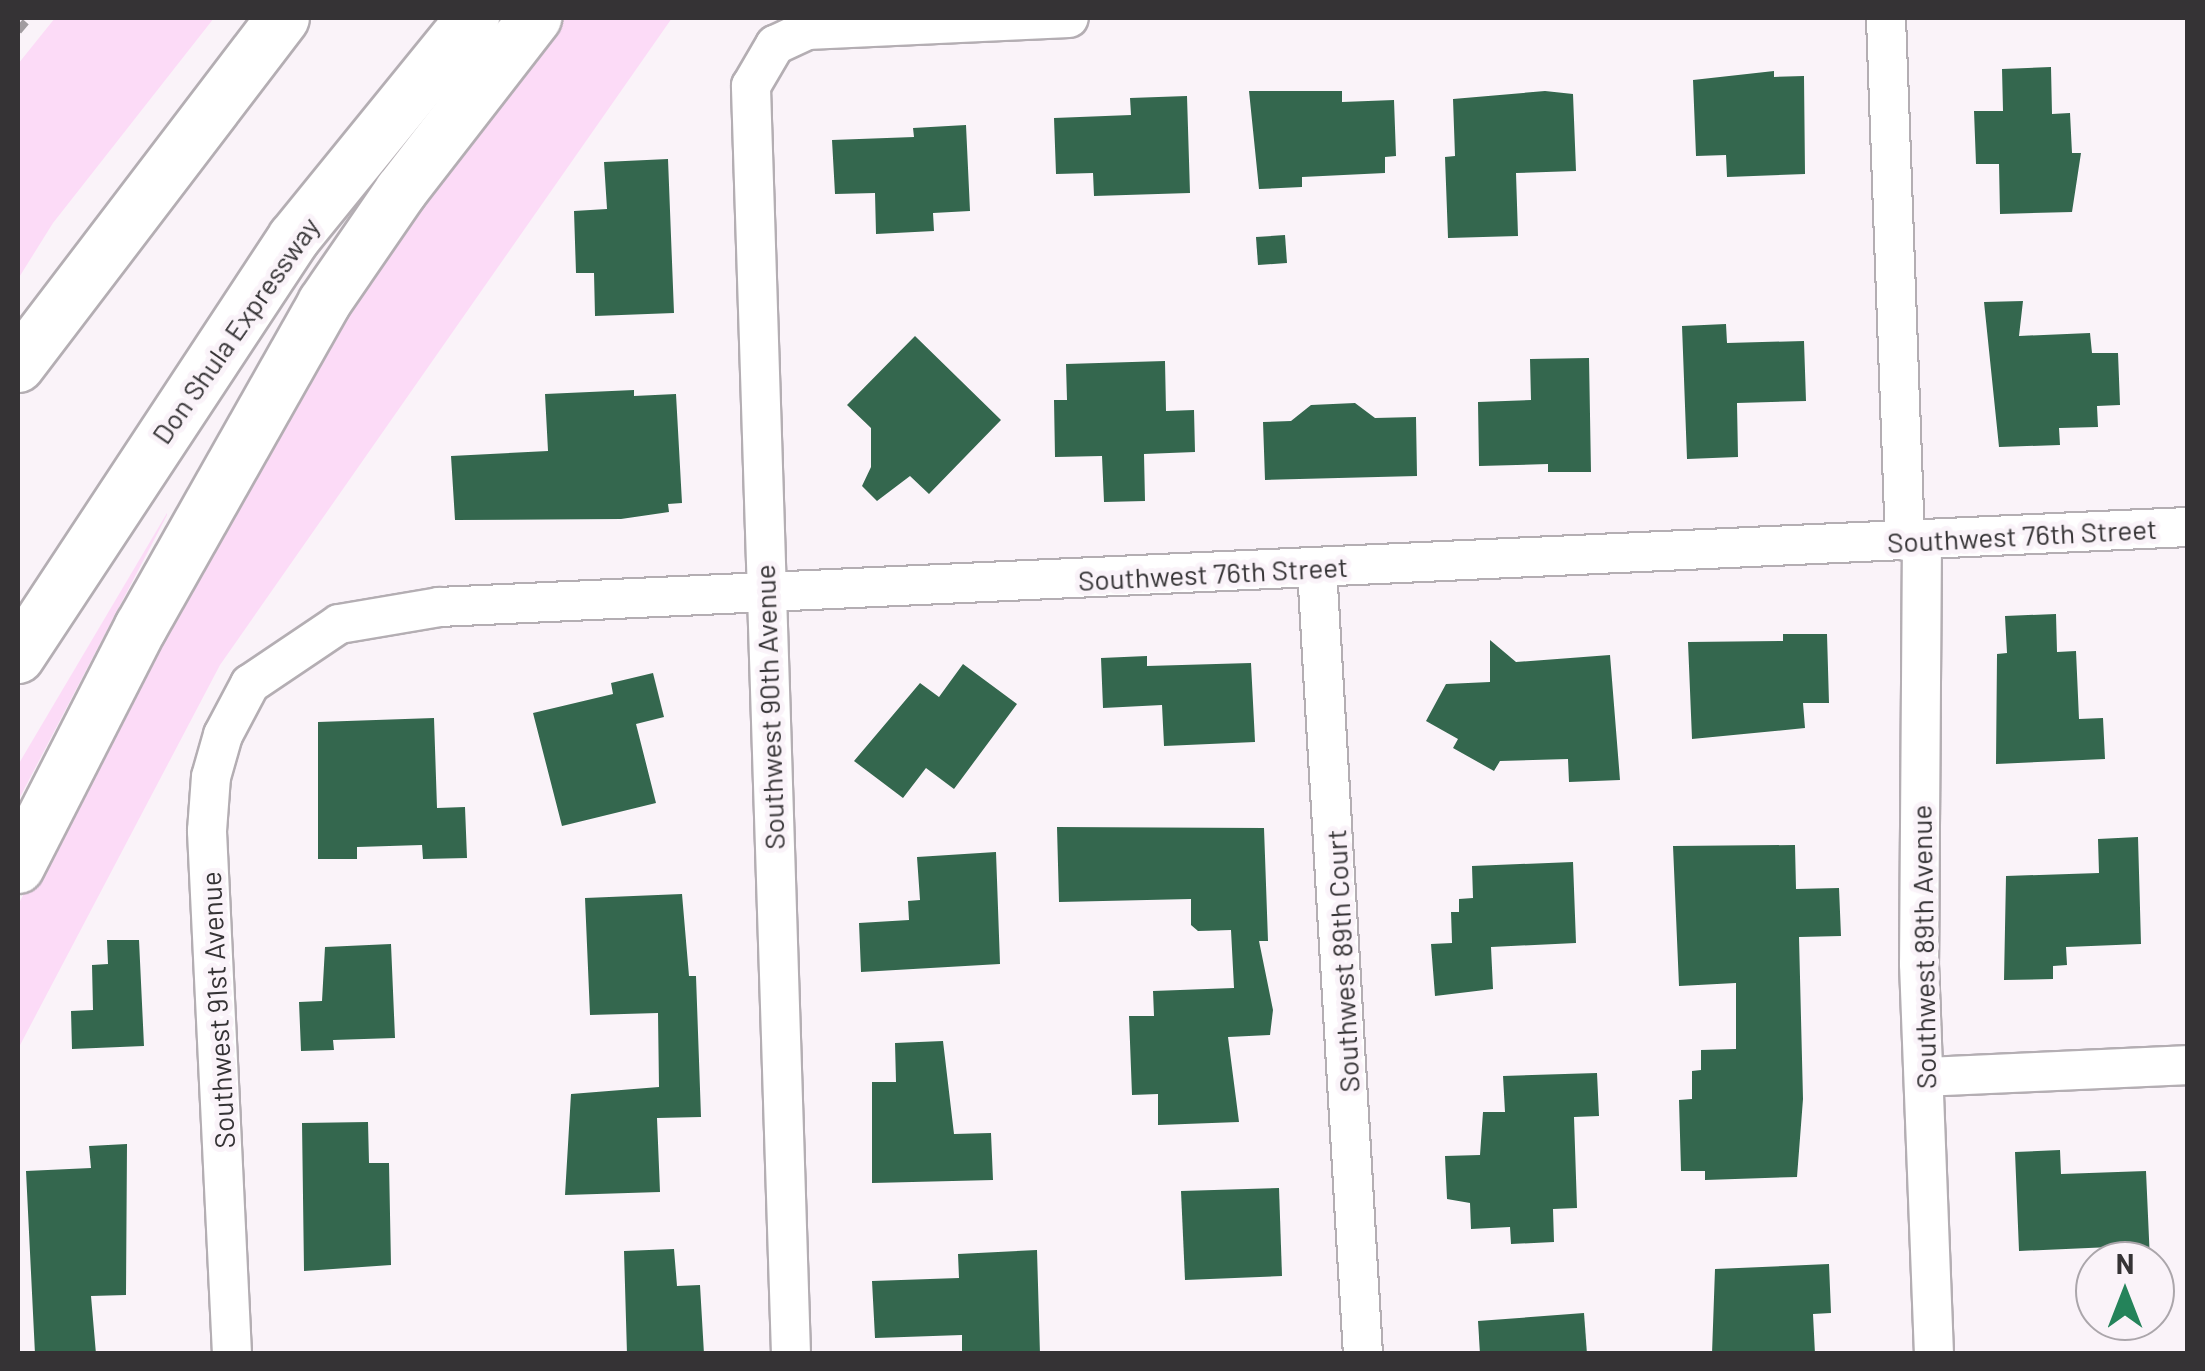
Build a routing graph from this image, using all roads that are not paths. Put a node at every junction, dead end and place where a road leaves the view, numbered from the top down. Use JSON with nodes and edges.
{"nodes":[{"id":1,"x":283,"y":18,"type":"edge"},
{"id":2,"x":473,"y":18,"type":"edge"},
{"id":3,"x":535,"y":18,"type":"edge"},
{"id":4,"x":1069,"y":18,"type":"edge"},
{"id":5,"x":1886,"y":18,"type":"edge"},
{"id":6,"x":19,"y":362,"type":"edge"},
{"id":7,"x":2188,"y":527,"type":"edge"},
{"id":8,"x":1914,"y":541,"type":"junction"},
{"id":9,"x":1317,"y":568,"type":"junction"},
{"id":10,"x":765,"y":592,"type":"junction"},
{"id":11,"x":18,"y":657,"type":"edge"},
{"id":12,"x":257,"y":677,"type":"joint"},
{"id":13,"x":18,"y":867,"type":"edge"},
{"id":14,"x":2188,"y":1065,"type":"edge"},
{"id":15,"x":1924,"y":1076,"type":"junction"},
{"id":16,"x":232,"y":1354,"type":"edge"},
{"id":17,"x":792,"y":1354,"type":"edge"},
{"id":18,"x":1363,"y":1354,"type":"edge"},
{"id":19,"x":1934,"y":1354,"type":"edge"}],
"edges":[{"from":1,"to":6,"type":"highway"},
{"from":2,"to":11,"type":"highway","name":"Don Shula Expressway"},
{"from":3,"to":13,"type":"highway"},
{"from":4,"to":10,"type":"street","name":"Southwest 90th Avenue"},
{"from":5,"to":8,"type":"street","name":"Southwest 89th Avenue"},
{"from":7,"to":8,"type":"street","name":"Southwest 76th Street"},
{"from":8,"to":9,"type":"street","name":"Southwest 76th Street"},
{"from":8,"to":15,"type":"street","name":"Southwest 89th Avenue"},
{"from":9,"to":10,"type":"street","name":"Southwest 76th Street"},
{"from":9,"to":18,"type":"street","name":"Southwest 89th Court"},
{"from":10,"to":12,"type":"street","name":"Southwest 76th Street"},
{"from":10,"to":17,"type":"street","name":"Southwest 90th Avenue"},
{"from":12,"to":16,"type":"street","name":"Southwest 91st Avenue"},
{"from":14,"to":15,"type":"street"},
{"from":15,"to":19,"type":"street","name":"Southwest 89th Avenue"}]}
